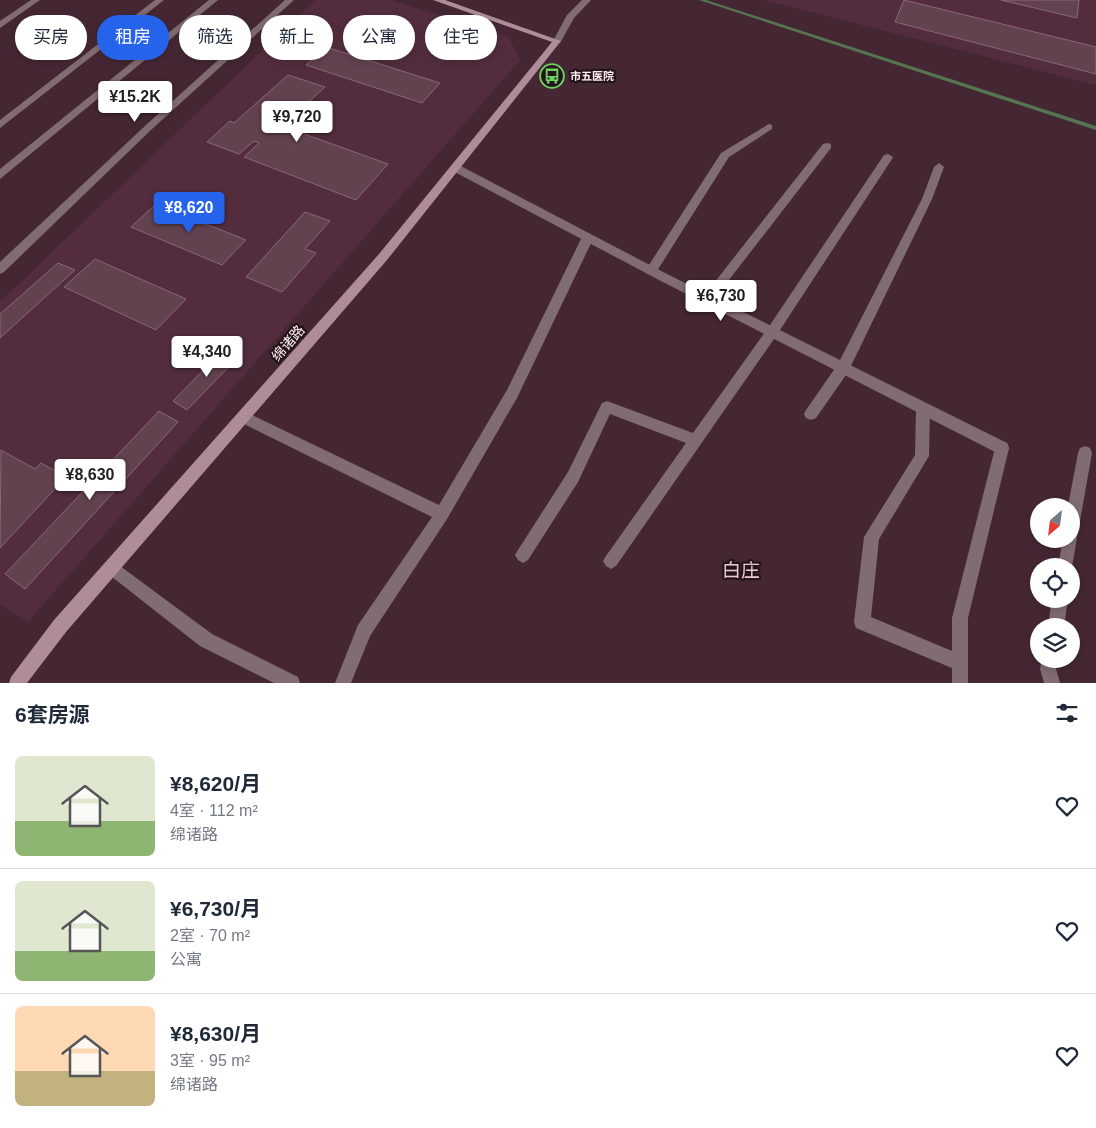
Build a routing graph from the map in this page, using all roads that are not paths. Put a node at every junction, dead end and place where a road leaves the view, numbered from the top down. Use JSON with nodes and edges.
{"nodes":[{"id":1,"x":36,"y":0,"type":"edge"},
{"id":2,"x":160,"y":0,"type":"edge"},
{"id":3,"x":214,"y":0,"type":"edge"},
{"id":4,"x":290,"y":0,"type":"edge"},
{"id":5,"x":438,"y":0,"type":"edge"},
{"id":6,"x":587,"y":0,"type":"edge"},
{"id":7,"x":0,"y":11,"type":"edge"},
{"id":8,"x":17,"y":14,"type":"junction"},
{"id":9,"x":0,"y":25,"type":"edge"},
{"id":10,"x":556,"y":41,"type":"junction"},
{"id":11,"x":0,"y":125,"type":"edge"},
{"id":12,"x":769,"y":128,"type":"dead end"},
{"id":13,"x":827,"y":146,"type":"dead end"},
{"id":14,"x":888,"y":158,"type":"dead end"},
{"id":15,"x":455,"y":167,"type":"junction"},
{"id":16,"x":939,"y":167,"type":"dead end"},
{"id":17,"x":0,"y":175,"type":"edge"},
{"id":18,"x":588,"y":237,"type":"junction"},
{"id":19,"x":0,"y":269,"type":"edge"},
{"id":20,"x":651,"y":271,"type":"junction"},
{"id":21,"x":707,"y":300,"type":"junction"},
{"id":22,"x":772,"y":332,"type":"junction"},
{"id":23,"x":843,"y":368,"type":"junction"},
{"id":24,"x":924,"y":408,"type":"junction"},
{"id":25,"x":811,"y":414,"type":"dead end"},
{"id":26,"x":243,"y":417,"type":"junction"},
{"id":27,"x":696,"y":441,"type":"junction"},
{"id":28,"x":1085,"y":453,"type":"dead end"},
{"id":29,"x":1077,"y":498,"type":"edge"},
{"id":30,"x":442,"y":514,"type":"junction"},
{"id":31,"x":523,"y":555,"type":"dead end"},
{"id":32,"x":611,"y":561,"type":"dead end"},
{"id":33,"x":112,"y":568,"type":"junction"},
{"id":34,"x":960,"y":663,"type":"junction"},
{"id":35,"x":1048,"y":668,"type":"edge"},
{"id":36,"x":17,"y":683,"type":"edge"},
{"id":37,"x":292,"y":683,"type":"edge"},
{"id":38,"x":343,"y":683,"type":"edge"},
{"id":39,"x":960,"y":683,"type":"edge"},
{"id":40,"x":1052,"y":683,"type":"edge"}],
"edges":[{"from":1,"to":8,"type":"street"},
{"from":2,"to":11,"type":"street"},
{"from":3,"to":17,"type":"street"},
{"from":4,"to":19,"type":"street"},
{"from":5,"to":10,"type":"street"},
{"from":6,"to":10,"type":"street"},
{"from":7,"to":8,"type":"street"},
{"from":8,"to":9,"type":"street"},
{"from":10,"to":15,"type":"street","name":"绵诸路"},
{"from":12,"to":20,"type":"street"},
{"from":13,"to":21,"type":"street"},
{"from":14,"to":22,"type":"street"},
{"from":15,"to":18,"type":"street"},
{"from":15,"to":26,"type":"street","name":"绵诸路"},
{"from":16,"to":23,"type":"street"},
{"from":18,"to":20,"type":"street"},
{"from":18,"to":30,"type":"street"},
{"from":20,"to":21,"type":"street"},
{"from":21,"to":22,"type":"street"},
{"from":22,"to":23,"type":"street"},
{"from":22,"to":27,"type":"street"},
{"from":23,"to":24,"type":"street"},
{"from":23,"to":25,"type":"street"},
{"from":24,"to":34,"type":"street"},
{"from":24,"to":34,"type":"street"},
{"from":26,"to":30,"type":"street"},
{"from":26,"to":33,"type":"street","name":"绵诸路"},
{"from":27,"to":31,"type":"street"},
{"from":27,"to":32,"type":"street"},
{"from":28,"to":29,"type":"street"},
{"from":30,"to":38,"type":"street"},
{"from":33,"to":36,"type":"street","name":"绵诸路"},
{"from":33,"to":37,"type":"street"},
{"from":34,"to":39,"type":"street"},
{"from":35,"to":40,"type":"street"}]}
